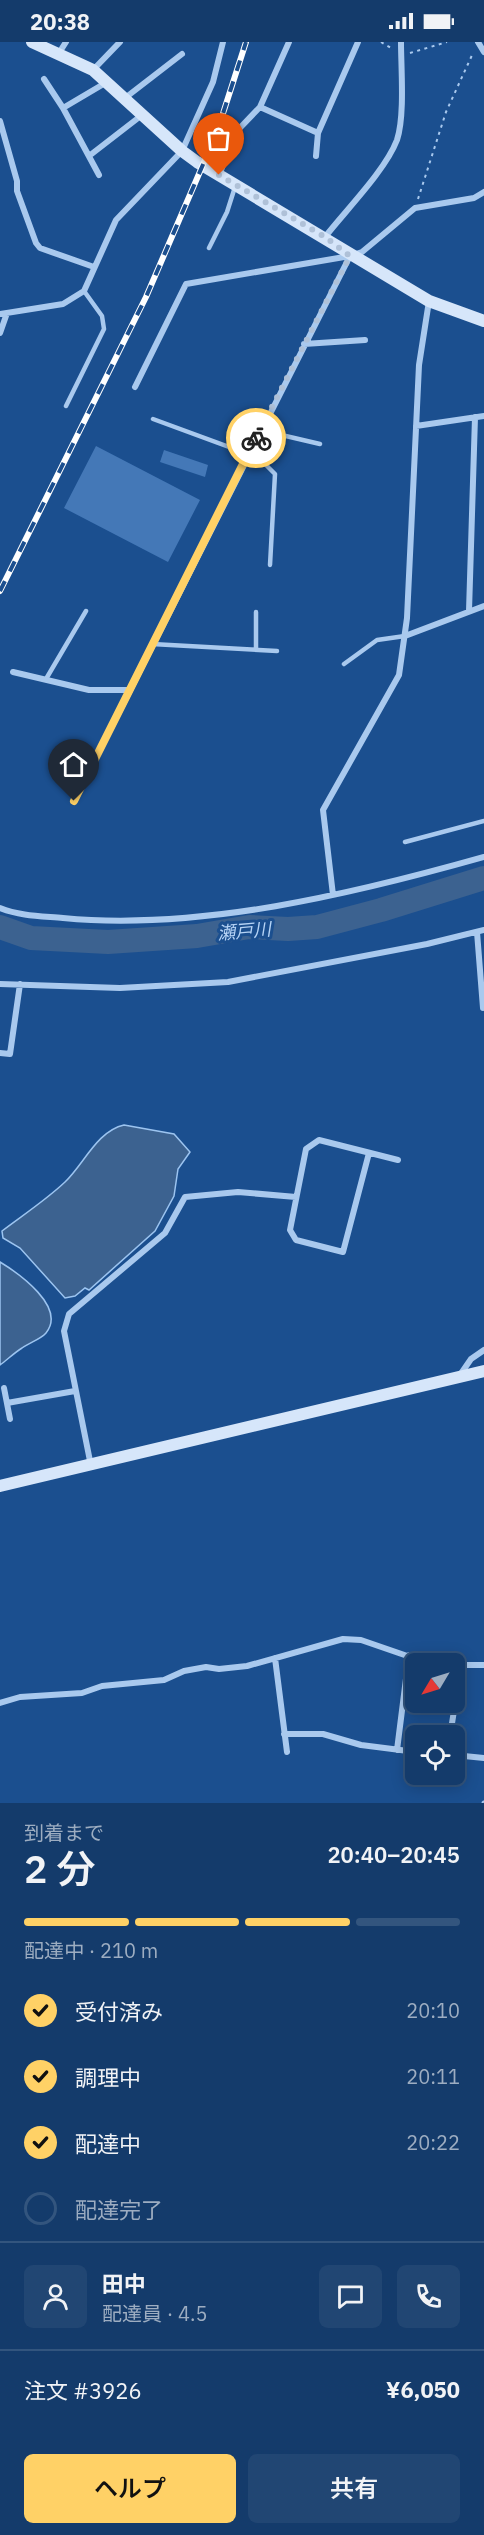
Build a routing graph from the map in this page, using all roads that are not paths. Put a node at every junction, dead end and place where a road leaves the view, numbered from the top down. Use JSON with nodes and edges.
{"nodes":[{"id":1,"x":32,"y":42,"type":"edge"},
{"id":2,"x":120,"y":42,"type":"edge"},
{"id":3,"x":224,"y":42,"type":"edge"},
{"id":4,"x":290,"y":42,"type":"edge"},
{"id":5,"x":358,"y":42,"type":"edge"},
{"id":6,"x":401,"y":42,"type":"edge"},
{"id":7,"x":478,"y":42,"type":"edge"},
{"id":8,"x":62,"y":47,"type":"edge"},
{"id":9,"x":484,"y":52,"type":"edge"},
{"id":10,"x":182,"y":54,"type":"dead end"},
{"id":11,"x":93,"y":70,"type":"junction"},
{"id":12,"x":44,"y":80,"type":"dead end"},
{"id":13,"x":108,"y":82,"type":"junction"},
{"id":14,"x":125,"y":98,"type":"junction"},
{"id":15,"x":260,"y":107,"type":"junction"},
{"id":16,"x":63,"y":108,"type":"junction"},
{"id":17,"x":143,"y":114,"type":"junction"},
{"id":18,"x":0,"y":121,"type":"edge"},
{"id":19,"x":318,"y":133,"type":"junction"},
{"id":20,"x":182,"y":151,"type":"junction"},
{"id":21,"x":89,"y":156,"type":"junction"},
{"id":22,"x":316,"y":156,"type":"dead end"},
{"id":23,"x":99,"y":175,"type":"dead end"},
{"id":24,"x":219,"y":175,"type":"junction"},
{"id":25,"x":236,"y":185,"type":"junction"},
{"id":26,"x":484,"y":192,"type":"edge"},
{"id":27,"x":325,"y":237,"type":"junction"},
{"id":28,"x":209,"y":248,"type":"dead end"},
{"id":29,"x":350,"y":256,"type":"junction"},
{"id":30,"x":94,"y":267,"type":"junction"},
{"id":31,"x":84,"y":291,"type":"junction"},
{"id":32,"x":429,"y":301,"type":"junction"},
{"id":33,"x":4,"y":313,"type":"edge"},
{"id":34,"x":484,"y":321,"type":"edge"},
{"id":35,"x":0,"y":333,"type":"edge"},
{"id":36,"x":365,"y":340,"type":"dead end"},
{"id":37,"x":304,"y":345,"type":"junction"},
{"id":38,"x":135,"y":387,"type":"dead end"},
{"id":39,"x":66,"y":406,"type":"dead end"},
{"id":40,"x":484,"y":416,"type":"edge"},
{"id":41,"x":475,"y":417,"type":"junction"},
{"id":42,"x":153,"y":419,"type":"dead end"},
{"id":43,"x":416,"y":426,"type":"junction"},
{"id":44,"x":260,"y":430,"type":"junction"},
{"id":45,"x":320,"y":444,"type":"dead end"},
{"id":46,"x":247,"y":456,"type":"junction"},
{"id":47,"x":270,"y":565,"type":"dead end"},
{"id":48,"x":484,"y":606,"type":"edge"},
{"id":49,"x":86,"y":611,"type":"dead end"},
{"id":50,"x":469,"y":611,"type":"junction"},
{"id":51,"x":256,"y":612,"type":"dead end"},
{"id":52,"x":405,"y":636,"type":"junction"},
{"id":53,"x":153,"y":644,"type":"junction"},
{"id":54,"x":256,"y":650,"type":"junction"},
{"id":55,"x":277,"y":651,"type":"dead end"},
{"id":56,"x":344,"y":664,"type":"dead end"},
{"id":57,"x":13,"y":672,"type":"dead end"},
{"id":58,"x":46,"y":679,"type":"junction"},
{"id":59,"x":129,"y":690,"type":"junction"},
{"id":60,"x":74,"y":801,"type":"dead end"},
{"id":61,"x":484,"y":821,"type":"edge"},
{"id":62,"x":405,"y":842,"type":"dead end"},
{"id":63,"x":484,"y":857,"type":"edge"},
{"id":64,"x":333,"y":895,"type":"junction"},
{"id":65,"x":0,"y":908,"type":"edge"},
{"id":66,"x":481,"y":931,"type":"edge"},
{"id":67,"x":0,"y":984,"type":"edge"},
{"id":68,"x":20,"y":984,"type":"junction"},
{"id":69,"x":483,"y":1008,"type":"edge"},
{"id":70,"x":0,"y":1053,"type":"edge"},
{"id":71,"x":369,"y":1152,"type":"junction"},
{"id":72,"x":398,"y":1160,"type":"dead end"},
{"id":73,"x":296,"y":1197,"type":"junction"},
{"id":74,"x":484,"y":1350,"type":"edge"},
{"id":75,"x":484,"y":1371,"type":"edge"},
{"id":76,"x":458,"y":1377,"type":"junction"},
{"id":77,"x":4,"y":1388,"type":"dead end"},
{"id":78,"x":75,"y":1391,"type":"junction"},
{"id":79,"x":7,"y":1403,"type":"junction"},
{"id":80,"x":10,"y":1419,"type":"dead end"},
{"id":81,"x":91,"y":1466,"type":"junction"},
{"id":82,"x":0,"y":1486,"type":"edge"},
{"id":83,"x":405,"y":1654,"type":"edge"},
{"id":84,"x":274,"y":1658,"type":"junction"},
{"id":85,"x":465,"y":1665,"type":"edge"},
{"id":86,"x":484,"y":1665,"type":"edge"},
{"id":87,"x":405,"y":1684,"type":"edge"},
{"id":88,"x":0,"y":1703,"type":"edge"},
{"id":89,"x":284,"y":1734,"type":"junction"},
{"id":90,"x":396,"y":1750,"type":"junction"},
{"id":91,"x":405,"y":1751,"type":"edge"},
{"id":92,"x":286,"y":1752,"type":"dead end"},
{"id":93,"x":465,"y":1756,"type":"edge"},
{"id":94,"x":484,"y":1758,"type":"edge"}],
"edges":[{"from":1,"to":8,"type":"street"},
{"from":2,"to":11,"type":"street"},
{"from":3,"to":20,"type":"street"},
{"from":4,"to":15,"type":"street"},
{"from":5,"to":19,"type":"street"},
{"from":6,"to":27,"type":"street"},
{"from":7,"to":9,"type":"street"},
{"from":8,"to":11,"type":"street"},
{"from":10,"to":14,"type":"street"},
{"from":11,"to":13,"type":"street"},
{"from":12,"to":16,"type":"street"},
{"from":13,"to":14,"type":"street"},
{"from":13,"to":16,"type":"street"},
{"from":14,"to":17,"type":"street"},
{"from":15,"to":19,"type":"street"},
{"from":15,"to":24,"type":"street"},
{"from":16,"to":21,"type":"street"},
{"from":17,"to":20,"type":"street"},
{"from":17,"to":21,"type":"street"},
{"from":18,"to":30,"type":"street"},
{"from":19,"to":22,"type":"street"},
{"from":20,"to":24,"type":"street"},
{"from":20,"to":30,"type":"street"},
{"from":21,"to":23,"type":"street"},
{"from":24,"to":25,"type":"street"},
{"from":25,"to":27,"type":"street"},
{"from":25,"to":28,"type":"lane"},
{"from":26,"to":29,"type":"street"},
{"from":27,"to":29,"type":"street"},
{"from":29,"to":32,"type":"street"},
{"from":29,"to":37,"type":"street"},
{"from":29,"to":38,"type":"street"},
{"from":30,"to":31,"type":"street"},
{"from":31,"to":33,"type":"street"},
{"from":31,"to":39,"type":"lane"},
{"from":32,"to":34,"type":"street"},
{"from":32,"to":43,"type":"street"},
{"from":33,"to":35,"type":"street"},
{"from":36,"to":37,"type":"street"},
{"from":37,"to":44,"type":"street"},
{"from":40,"to":41,"type":"street"},
{"from":41,"to":43,"type":"street"},
{"from":41,"to":50,"type":"street"},
{"from":42,"to":46,"type":"lane"},
{"from":43,"to":52,"type":"street"},
{"from":44,"to":45,"type":"lane"},
{"from":44,"to":46,"type":"street"},
{"from":46,"to":47,"type":"lane"},
{"from":46,"to":53,"type":"street"},
{"from":48,"to":50,"type":"street"},
{"from":49,"to":58,"type":"lane"},
{"from":50,"to":52,"type":"street"},
{"from":51,"to":54,"type":"lane"},
{"from":52,"to":56,"type":"lane"},
{"from":52,"to":64,"type":"street"},
{"from":53,"to":54,"type":"lane"},
{"from":53,"to":59,"type":"street"},
{"from":54,"to":55,"type":"lane"},
{"from":57,"to":58,"type":"street"},
{"from":58,"to":59,"type":"street"},
{"from":59,"to":60,"type":"street"},
{"from":61,"to":62,"type":"lane"},
{"from":63,"to":64,"type":"street"},
{"from":64,"to":65,"type":"street"},
{"from":66,"to":68,"type":"street"},
{"from":66,"to":69,"type":"street"},
{"from":67,"to":68,"type":"street"},
{"from":68,"to":70,"type":"street"},
{"from":71,"to":72,"type":"street"},
{"from":71,"to":73,"type":"street"},
{"from":71,"to":73,"type":"street"},
{"from":73,"to":78,"type":"street"},
{"from":74,"to":76,"type":"street"},
{"from":75,"to":76,"type":"street"},
{"from":76,"to":81,"type":"street"},
{"from":77,"to":79,"type":"street"},
{"from":78,"to":79,"type":"street"},
{"from":78,"to":81,"type":"street"},
{"from":79,"to":80,"type":"street"},
{"from":81,"to":82,"type":"street"},
{"from":83,"to":84,"type":"street"},
{"from":84,"to":88,"type":"street"},
{"from":84,"to":89,"type":"street"},
{"from":85,"to":86,"type":"street"},
{"from":87,"to":90,"type":"street"},
{"from":89,"to":90,"type":"street"},
{"from":89,"to":92,"type":"street"},
{"from":90,"to":91,"type":"street"},
{"from":93,"to":94,"type":"street"}]}
